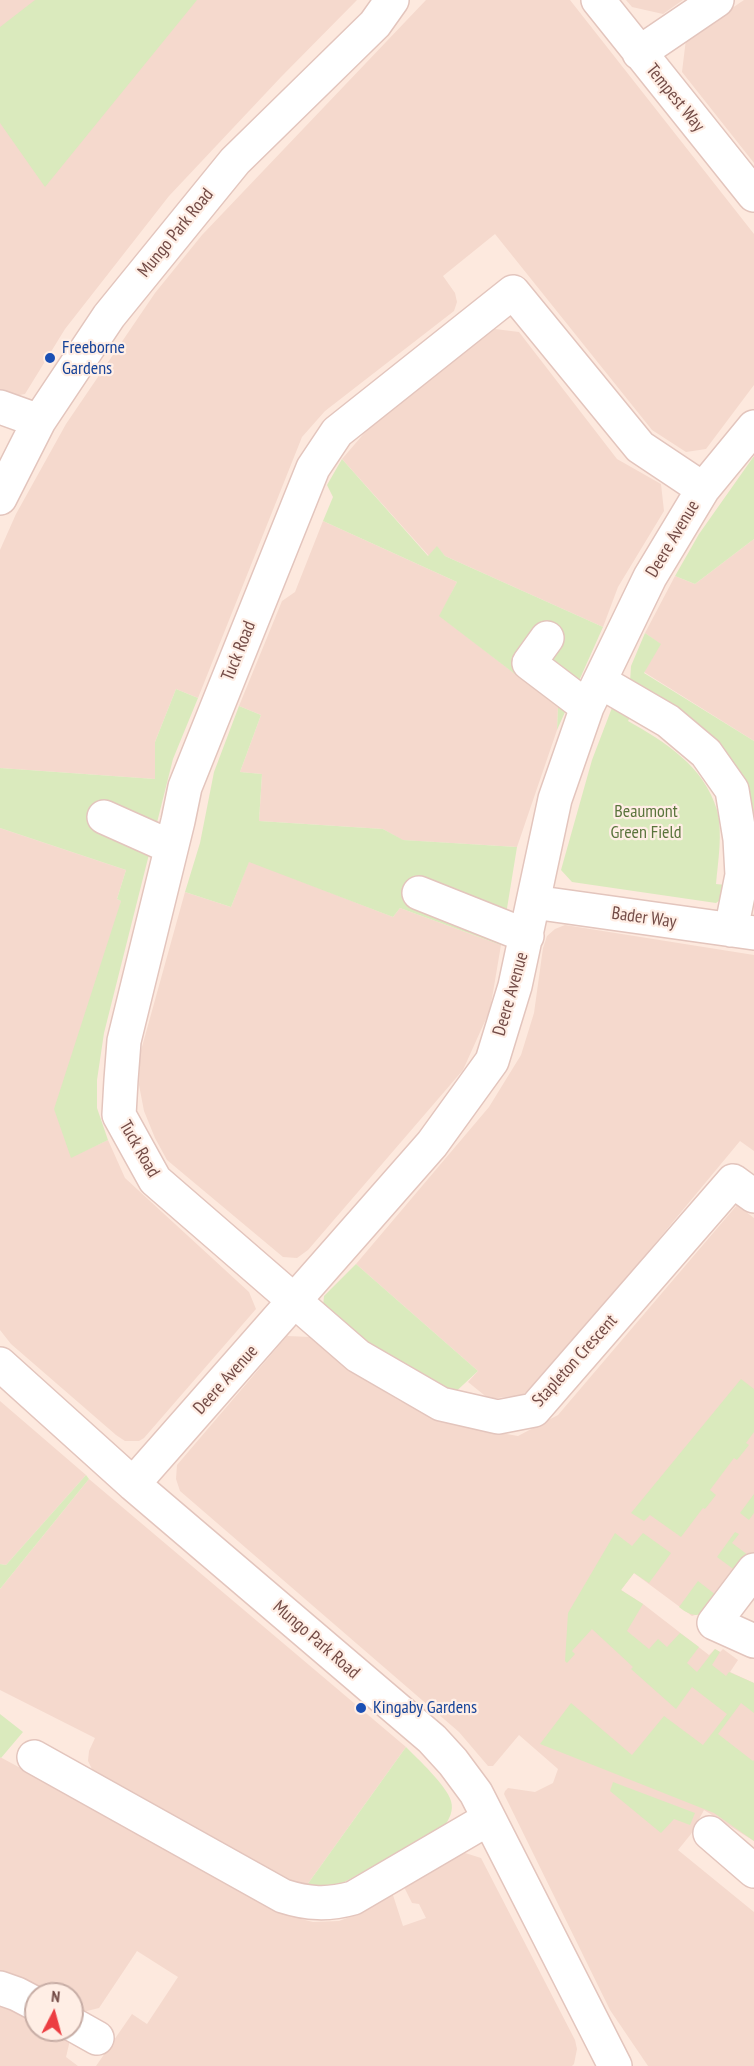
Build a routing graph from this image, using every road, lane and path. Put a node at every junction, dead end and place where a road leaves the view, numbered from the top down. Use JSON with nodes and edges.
{"nodes":[{"id":1,"x":392,"y":0,"type":"edge"},
{"id":2,"x":598,"y":0,"type":"edge"},
{"id":3,"x":717,"y":0,"type":"edge"},
{"id":4,"x":639,"y":53,"type":"junction"},
{"id":5,"x":754,"y":195,"type":"edge"},
{"id":6,"x":0,"y":407,"type":"edge"},
{"id":7,"x":39,"y":421,"type":"junction"},
{"id":8,"x":754,"y":427,"type":"edge"},
{"id":9,"x":703,"y":489,"type":"junction"},
{"id":10,"x":0,"y":498,"type":"edge"},
{"id":11,"x":547,"y":638,"type":"dead end"},
{"id":12,"x":594,"y":694,"type":"junction"},
{"id":13,"x":104,"y":818,"type":"dead end"},
{"id":14,"x":171,"y":847,"type":"junction"},
{"id":15,"x":419,"y":893,"type":"dead end"},
{"id":16,"x":533,"y":902,"type":"junction"},
{"id":17,"x":743,"y":932,"type":"edge"},
{"id":18,"x":527,"y":936,"type":"junction"},
{"id":19,"x":754,"y":1196,"type":"edge"},
{"id":20,"x":295,"y":1302,"type":"junction"},
{"id":21,"x":0,"y":1364,"type":"edge"},
{"id":22,"x":133,"y":1484,"type":"junction"},
{"id":23,"x":754,"y":1569,"type":"edge"},
{"id":24,"x":754,"y":1641,"type":"edge"},
{"id":25,"x":34,"y":1757,"type":"dead end"},
{"id":26,"x":488,"y":1819,"type":"junction"},
{"id":27,"x":710,"y":1833,"type":"dead end"},
{"id":28,"x":754,"y":1870,"type":"edge"},
{"id":29,"x":0,"y":1988,"type":"edge"},
{"id":30,"x":24,"y":1998,"type":"edge"},
{"id":31,"x":612,"y":2065,"type":"edge"}],
"edges":[{"from":1,"to":7,"type":"street","name":"Mungo Park Road"},
{"from":2,"to":4,"type":"street","name":"Tempest Way"},
{"from":3,"to":4,"type":"street"},
{"from":4,"to":5,"type":"street","name":"Tempest Way"},
{"from":6,"to":7,"type":"street"},
{"from":7,"to":10,"type":"street","name":"Mungo Park Road"},
{"from":8,"to":9,"type":"street","name":"Deere Avenue"},
{"from":9,"to":12,"type":"street","name":"Deere Avenue"},
{"from":9,"to":14,"type":"street","name":"Tuck Road"},
{"from":11,"to":12,"type":"street"},
{"from":12,"to":16,"type":"street","name":"Deere Avenue"},
{"from":12,"to":17,"type":"street"},
{"from":13,"to":14,"type":"street"},
{"from":14,"to":20,"type":"street","name":"Tuck Road"},
{"from":15,"to":18,"type":"street"},
{"from":16,"to":17,"type":"street","name":"Bader Way"},
{"from":16,"to":18,"type":"street","name":"Deere Avenue"},
{"from":18,"to":20,"type":"street","name":"Deere Avenue"},
{"from":19,"to":20,"type":"street","name":"Stapleton Crescent"},
{"from":20,"to":22,"type":"street","name":"Deere Avenue"},
{"from":21,"to":22,"type":"street","name":"Mungo Park Road"},
{"from":22,"to":26,"type":"street","name":"Mungo Park Road"},
{"from":23,"to":24,"type":"street"},
{"from":25,"to":26,"type":"street"},
{"from":26,"to":31,"type":"street","name":"Mungo Park Road"},
{"from":27,"to":28,"type":"street"},
{"from":29,"to":30,"type":"street"}]}
